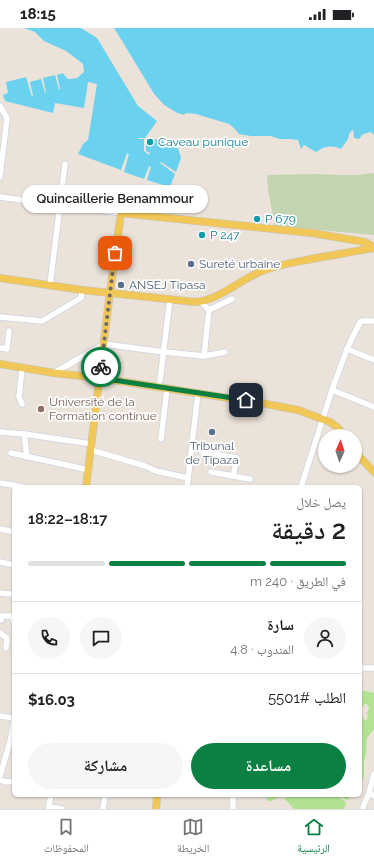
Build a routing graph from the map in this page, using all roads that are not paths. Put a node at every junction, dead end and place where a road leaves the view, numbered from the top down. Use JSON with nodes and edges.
{"nodes":[{"id":1,"x":0,"y":106,"type":"edge"},
{"id":2,"x":64,"y":164,"type":"dead end"},
{"id":3,"x":0,"y":177,"type":"edge"},
{"id":4,"x":0,"y":197,"type":"edge"},
{"id":5,"x":60,"y":205,"type":"junction"},
{"id":6,"x":121,"y":213,"type":"junction"},
{"id":7,"x":373,"y":248,"type":"edge"},
{"id":8,"x":0,"y":278,"type":"edge"},
{"id":9,"x":50,"y":285,"type":"junction"},
{"id":10,"x":82,"y":290,"type":"junction"},
{"id":11,"x":110,"y":292,"type":"junction"},
{"id":12,"x":170,"y":299,"type":"junction"},
{"id":13,"x":232,"y":299,"type":"dead end"},
{"id":14,"x":201,"y":302,"type":"junction"},
{"id":15,"x":209,"y":310,"type":"junction"},
{"id":16,"x":0,"y":317,"type":"edge"},
{"id":17,"x":374,"y":321,"type":"edge"},
{"id":18,"x":9,"y":331,"type":"dead end"},
{"id":19,"x":104,"y":344,"type":"junction"},
{"id":20,"x":0,"y":348,"type":"edge"},
{"id":21,"x":346,"y":349,"type":"junction"},
{"id":22,"x":164,"y":352,"type":"junction"},
{"id":23,"x":225,"y":352,"type":"dead end"},
{"id":24,"x":204,"y":356,"type":"junction"},
{"id":25,"x":374,"y":360,"type":"edge"},
{"id":26,"x":0,"y":364,"type":"edge"},
{"id":27,"x":22,"y":368,"type":"junction"},
{"id":28,"x":54,"y":373,"type":"junction"},
{"id":29,"x":100,"y":378,"type":"junction"},
{"id":30,"x":160,"y":381,"type":"dead end"},
{"id":31,"x":167,"y":389,"type":"junction"},
{"id":32,"x":332,"y":390,"type":"junction"},
{"id":33,"x":198,"y":393,"type":"junction"},
{"id":34,"x":22,"y":404,"type":"dead end"},
{"id":35,"x":374,"y":406,"type":"edge"},
{"id":36,"x":322,"y":420,"type":"junction"},
{"id":37,"x":332,"y":429,"type":"edge"},
{"id":38,"x":339,"y":429,"type":"edge"},
{"id":39,"x":0,"y":432,"type":"edge"},
{"id":40,"x":24,"y":434,"type":"junction"},
{"id":41,"x":161,"y":439,"type":"dead end"},
{"id":42,"x":91,"y":447,"type":"junction"},
{"id":43,"x":202,"y":452,"type":"dead end"},
{"id":44,"x":11,"y":453,"type":"dead end"},
{"id":45,"x":362,"y":453,"type":"edge"},
{"id":46,"x":27,"y":457,"type":"junction"},
{"id":47,"x":362,"y":459,"type":"edge"},
{"id":48,"x":374,"y":465,"type":"edge"},
{"id":49,"x":89,"y":470,"type":"junction"},
{"id":50,"x":211,"y":472,"type":"dead end"},
{"id":51,"x":374,"y":472,"type":"edge"},
{"id":52,"x":233,"y":476,"type":"junction"},
{"id":53,"x":188,"y":478,"type":"junction"},
{"id":54,"x":250,"y":479,"type":"dead end"},
{"id":55,"x":0,"y":483,"type":"edge"},
{"id":56,"x":12,"y":485,"type":"edge"},
{"id":57,"x":86,"y":485,"type":"edge"},
{"id":58,"x":187,"y":485,"type":"edge"},
{"id":59,"x":302,"y":485,"type":"edge"},
{"id":60,"x":0,"y":526,"type":"edge"},
{"id":61,"x":12,"y":531,"type":"edge"},
{"id":62,"x":0,"y":562,"type":"edge"},
{"id":63,"x":12,"y":565,"type":"edge"},
{"id":64,"x":0,"y":593,"type":"edge"},
{"id":65,"x":10,"y":594,"type":"dead end"},
{"id":66,"x":12,"y":616,"type":"edge"},
{"id":67,"x":0,"y":620,"type":"edge"},
{"id":68,"x":0,"y":633,"type":"edge"},
{"id":69,"x":6,"y":648,"type":"dead end"},
{"id":70,"x":362,"y":668,"type":"edge"},
{"id":71,"x":374,"y":668,"type":"edge"},
{"id":72,"x":0,"y":716,"type":"edge"},
{"id":73,"x":12,"y":718,"type":"edge"},
{"id":74,"x":12,"y":744,"type":"edge"},
{"id":75,"x":374,"y":774,"type":"edge"},
{"id":76,"x":0,"y":776,"type":"edge"},
{"id":77,"x":0,"y":780,"type":"edge"},
{"id":78,"x":12,"y":781,"type":"edge"},
{"id":79,"x":371,"y":794,"type":"edge"},
{"id":80,"x":105,"y":797,"type":"edge"},
{"id":81,"x":157,"y":797,"type":"edge"},
{"id":82,"x":233,"y":797,"type":"edge"},
{"id":83,"x":50,"y":798,"type":"edge"},
{"id":84,"x":363,"y":807,"type":"dead end"},
{"id":85,"x":49,"y":808,"type":"edge"},
{"id":86,"x":62,"y":809,"type":"edge"},
{"id":87,"x":103,"y":809,"type":"edge"},
{"id":88,"x":156,"y":809,"type":"edge"},
{"id":89,"x":233,"y":809,"type":"edge"}],
"edges":[{"from":1,"to":3,"type":"street"},
{"from":2,"to":5,"type":"street"},
{"from":4,"to":5,"type":"street"},
{"from":5,"to":6,"type":"street"},
{"from":5,"to":9,"type":"street"},
{"from":6,"to":7,"type":"main road"},
{"from":6,"to":11,"type":"main road"},
{"from":7,"to":14,"type":"main road"},
{"from":8,"to":9,"type":"main road"},
{"from":9,"to":10,"type":"main road"},
{"from":10,"to":11,"type":"main road"},
{"from":10,"to":16,"type":"street"},
{"from":11,"to":12,"type":"main road"},
{"from":11,"to":19,"type":"main road"},
{"from":12,"to":14,"type":"main road"},
{"from":12,"to":22,"type":"street"},
{"from":13,"to":15,"type":"street"},
{"from":14,"to":15,"type":"street"},
{"from":15,"to":24,"type":"street"},
{"from":17,"to":21,"type":"street"},
{"from":18,"to":20,"type":"street"},
{"from":19,"to":22,"type":"street"},
{"from":19,"to":28,"type":"street"},
{"from":19,"to":29,"type":"main road"},
{"from":21,"to":25,"type":"street"},
{"from":21,"to":32,"type":"street"},
{"from":22,"to":24,"type":"street"},
{"from":22,"to":30,"type":"street"},
{"from":23,"to":24,"type":"street"},
{"from":26,"to":27,"type":"main road"},
{"from":27,"to":28,"type":"main road"},
{"from":27,"to":34,"type":"street"},
{"from":28,"to":29,"type":"main road"},
{"from":29,"to":31,"type":"main road"},
{"from":29,"to":42,"type":"main road"},
{"from":31,"to":33,"type":"main road"},
{"from":31,"to":41,"type":"street"},
{"from":32,"to":35,"type":"street"},
{"from":32,"to":36,"type":"street"},
{"from":33,"to":36,"type":"main road"},
{"from":33,"to":53,"type":"street"},
{"from":36,"to":37,"type":"main road"},
{"from":36,"to":38,"type":"main road"},
{"from":36,"to":59,"type":"street"},
{"from":39,"to":40,"type":"street"},
{"from":40,"to":42,"type":"street"},
{"from":40,"to":46,"type":"street"},
{"from":42,"to":49,"type":"main road"},
{"from":42,"to":53,"type":"street"},
{"from":43,"to":52,"type":"street"},
{"from":44,"to":46,"type":"street"},
{"from":45,"to":48,"type":"main road"},
{"from":46,"to":49,"type":"street"},
{"from":47,"to":51,"type":"main road"},
{"from":49,"to":57,"type":"main road"},
{"from":50,"to":52,"type":"street"},
{"from":52,"to":54,"type":"street"},
{"from":53,"to":58,"type":"street"},
{"from":55,"to":56,"type":"street"},
{"from":60,"to":61,"type":"street"},
{"from":62,"to":63,"type":"street"},
{"from":64,"to":65,"type":"street"},
{"from":66,"to":67,"type":"street"},
{"from":68,"to":69,"type":"street"},
{"from":70,"to":71,"type":"street"},
{"from":72,"to":73,"type":"street"},
{"from":74,"to":76,"type":"street"},
{"from":75,"to":79,"type":"street"},
{"from":77,"to":78,"type":"street"},
{"from":79,"to":84,"type":"street"},
{"from":80,"to":87,"type":"street"},
{"from":81,"to":88,"type":"main road"},
{"from":82,"to":89,"type":"street"},
{"from":83,"to":85,"type":"street"},
{"from":85,"to":86,"type":"street"}]}
